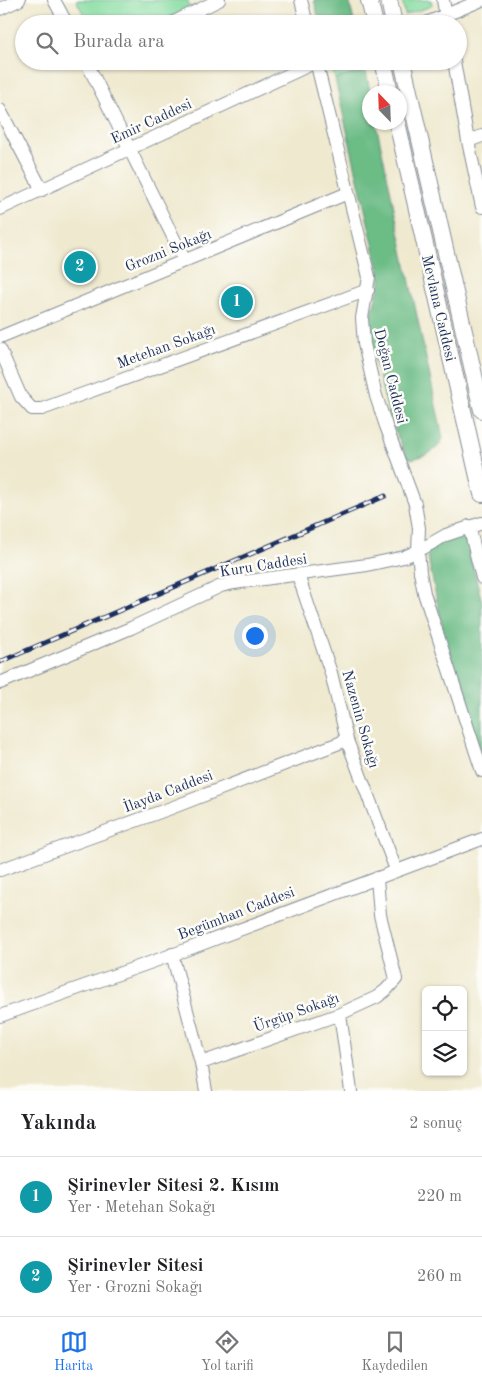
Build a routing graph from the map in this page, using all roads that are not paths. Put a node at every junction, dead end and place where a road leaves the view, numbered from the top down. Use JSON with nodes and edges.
{"nodes":[{"id":1,"x":18,"y":0,"type":"edge"},
{"id":2,"x":54,"y":0,"type":"edge"},
{"id":3,"x":219,"y":0,"type":"edge"},
{"id":4,"x":301,"y":0,"type":"edge"},
{"id":5,"x":369,"y":0,"type":"edge"},
{"id":6,"x":388,"y":0,"type":"edge"},
{"id":7,"x":443,"y":0,"type":"edge"},
{"id":8,"x":482,"y":0,"type":"edge"},
{"id":9,"x":204,"y":3,"type":"edge"},
{"id":10,"x":0,"y":8,"type":"edge"},
{"id":11,"x":62,"y":15,"type":"edge"},
{"id":12,"x":185,"y":15,"type":"edge"},
{"id":13,"x":305,"y":15,"type":"edge"},
{"id":14,"x":373,"y":15,"type":"edge"},
{"id":15,"x":392,"y":15,"type":"edge"},
{"id":16,"x":446,"y":15,"type":"edge"},
{"id":17,"x":456,"y":15,"type":"edge"},
{"id":18,"x":92,"y":70,"type":"edge"},
{"id":19,"x":299,"y":70,"type":"edge"},
{"id":20,"x":318,"y":70,"type":"edge"},
{"id":21,"x":385,"y":70,"type":"edge"},
{"id":22,"x":404,"y":70,"type":"edge"},
{"id":23,"x":456,"y":70,"type":"edge"},
{"id":24,"x":388,"y":85,"type":"edge"},
{"id":25,"x":0,"y":110,"type":"edge"},
{"id":26,"x":398,"y":130,"type":"edge"},
{"id":27,"x":482,"y":136,"type":"edge"},
{"id":28,"x":468,"y":141,"type":"junction"},
{"id":29,"x":129,"y":149,"type":"junction"},
{"id":30,"x":42,"y":190,"type":"junction"},
{"id":31,"x":480,"y":190,"type":"edge"},
{"id":32,"x":348,"y":193,"type":"junction"},
{"id":33,"x":482,"y":208,"type":"edge"},
{"id":34,"x":0,"y":209,"type":"edge"},
{"id":35,"x":185,"y":260,"type":"junction"},
{"id":36,"x":368,"y":290,"type":"junction"},
{"id":37,"x":0,"y":337,"type":"edge"},
{"id":38,"x":0,"y":349,"type":"edge"},
{"id":39,"x":482,"y":410,"type":"edge"},
{"id":40,"x":482,"y":494,"type":"edge"},
{"id":41,"x":476,"y":524,"type":"edge"},
{"id":42,"x":418,"y":551,"type":"junction"},
{"id":43,"x":298,"y":575,"type":"junction"},
{"id":44,"x":482,"y":578,"type":"edge"},
{"id":45,"x":0,"y":683,"type":"edge"},
{"id":46,"x":347,"y":740,"type":"junction"},
{"id":47,"x":482,"y":771,"type":"edge"},
{"id":48,"x":482,"y":839,"type":"edge"},
{"id":49,"x":0,"y":870,"type":"edge"},
{"id":50,"x":396,"y":870,"type":"junction"},
{"id":51,"x":377,"y":878,"type":"junction"},
{"id":52,"x":172,"y":954,"type":"junction"},
{"id":53,"x":340,"y":1014,"type":"junction"},
{"id":54,"x":0,"y":1016,"type":"edge"},
{"id":55,"x":200,"y":1063,"type":"junction"},
{"id":56,"x":206,"y":1091,"type":"edge"},
{"id":57,"x":352,"y":1091,"type":"edge"}],
"edges":[{"from":1,"to":10,"type":"street"},
{"from":2,"to":11,"type":"street"},
{"from":3,"to":9,"type":"street"},
{"from":4,"to":13,"type":"street"},
{"from":5,"to":14,"type":"main road"},
{"from":6,"to":15,"type":"main road"},
{"from":7,"to":16,"type":"street"},
{"from":8,"to":17,"type":"street"},
{"from":9,"to":12,"type":"street"},
{"from":18,"to":29,"type":"street"},
{"from":19,"to":29,"type":"street","name":"Emir Caddesi"},
{"from":20,"to":32,"type":"street","name":"Doğan Caddesi"},
{"from":21,"to":24,"type":"main road"},
{"from":22,"to":39,"type":"main road","name":"Mevlana Caddesi"},
{"from":23,"to":28,"type":"street"},
{"from":25,"to":30,"type":"street"},
{"from":26,"to":40,"type":"main road","name":"Mevlana Caddesi"},
{"from":27,"to":28,"type":"street"},
{"from":28,"to":31,"type":"street"},
{"from":29,"to":30,"type":"street","name":"Emir Caddesi"},
{"from":29,"to":35,"type":"street"},
{"from":30,"to":34,"type":"street","name":"Emir Caddesi"},
{"from":31,"to":33,"type":"street"},
{"from":32,"to":35,"type":"street","name":"Grozni Sokağı"},
{"from":32,"to":36,"type":"street","name":"Doğan Caddesi"},
{"from":35,"to":37,"type":"street","name":"Grozni Sokağı"},
{"from":36,"to":38,"type":"street","name":"Metehan Sokağı"},
{"from":36,"to":42,"type":"street","name":"Doğan Caddesi"},
{"from":41,"to":42,"type":"street","name":"Kuru Caddesi"},
{"from":41,"to":44,"type":"street"},
{"from":42,"to":43,"type":"street","name":"Kuru Caddesi"},
{"from":42,"to":47,"type":"street","name":"Doğan Caddesi"},
{"from":43,"to":45,"type":"street","name":"Kuru Caddesi"},
{"from":43,"to":46,"type":"street","name":"Nazenin Sokağı"},
{"from":46,"to":49,"type":"street","name":"İlayda Caddesi"},
{"from":46,"to":50,"type":"street","name":"Nazenin Sokağı"},
{"from":48,"to":50,"type":"street","name":"Begümhan Caddesi"},
{"from":50,"to":51,"type":"street","name":"Begümhan Caddesi"},
{"from":51,"to":52,"type":"street","name":"Begümhan Caddesi"},
{"from":51,"to":53,"type":"street","name":"Ürgüp Sokağı"},
{"from":52,"to":54,"type":"street","name":"Begümhan Caddesi"},
{"from":52,"to":55,"type":"street"},
{"from":53,"to":55,"type":"street","name":"Ürgüp Sokağı"},
{"from":53,"to":57,"type":"street"},
{"from":55,"to":56,"type":"street"}]}
